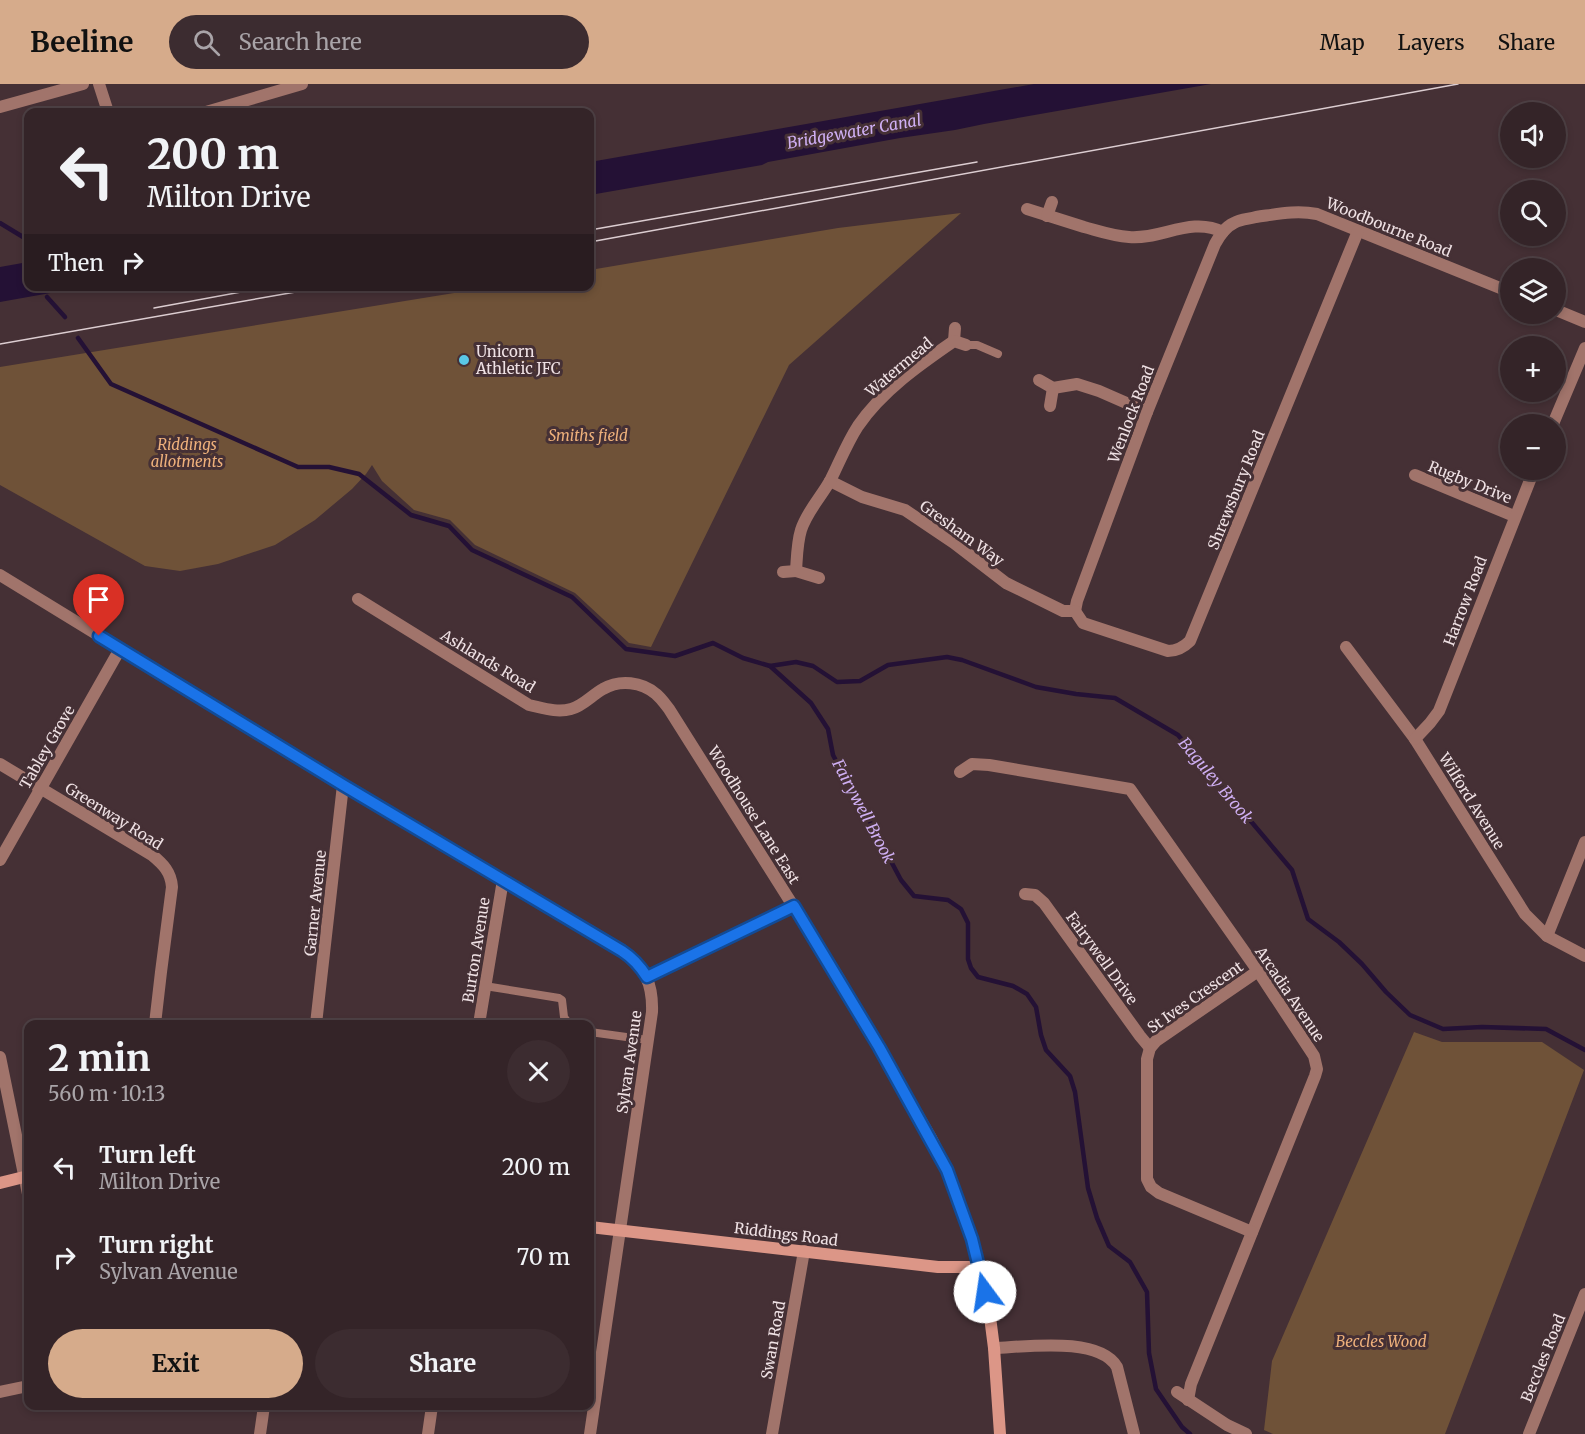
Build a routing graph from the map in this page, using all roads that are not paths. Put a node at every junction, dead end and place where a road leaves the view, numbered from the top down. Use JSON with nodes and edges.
{"nodes":[{"id":1,"x":83,"y":84,"type":"edge"},
{"id":2,"x":99,"y":84,"type":"edge"},
{"id":3,"x":302,"y":84,"type":"edge"},
{"id":4,"x":0,"y":107,"type":"edge"},
{"id":5,"x":107,"y":108,"type":"edge"},
{"id":6,"x":220,"y":108,"type":"edge"},
{"id":7,"x":1052,"y":202,"type":"dead end"},
{"id":8,"x":1027,"y":209,"type":"dead end"},
{"id":9,"x":1047,"y":216,"type":"junction"},
{"id":10,"x":1358,"y":231,"type":"junction"},
{"id":11,"x":1223,"y":232,"type":"junction"},
{"id":12,"x":1500,"y":288,"type":"edge"},
{"id":13,"x":1566,"y":314,"type":"edge"},
{"id":14,"x":1585,"y":322,"type":"edge"},
{"id":15,"x":955,"y":328,"type":"dead end"},
{"id":16,"x":960,"y":343,"type":"junction"},
{"id":17,"x":1585,"y":348,"type":"edge"},
{"id":18,"x":998,"y":354,"type":"dead end"},
{"id":19,"x":1039,"y":380,"type":"dead end"},
{"id":20,"x":1053,"y":388,"type":"junction"},
{"id":21,"x":1050,"y":406,"type":"dead end"},
{"id":22,"x":1147,"y":412,"type":"junction"},
{"id":23,"x":1557,"y":414,"type":"edge"},
{"id":24,"x":1415,"y":475,"type":"dead end"},
{"id":25,"x":1530,"y":480,"type":"edge"},
{"id":26,"x":830,"y":481,"type":"junction"},
{"id":27,"x":1514,"y":516,"type":"junction"},
{"id":28,"x":796,"y":571,"type":"junction"},
{"id":29,"x":783,"y":572,"type":"dead end"},
{"id":30,"x":0,"y":575,"type":"edge"},
{"id":31,"x":819,"y":578,"type":"dead end"},
{"id":32,"x":358,"y":599,"type":"dead end"},
{"id":33,"x":1075,"y":611,"type":"junction"},
{"id":34,"x":1346,"y":647,"type":"dead end"},
{"id":35,"x":120,"y":649,"type":"junction"},
{"id":36,"x":643,"y":687,"type":"joint"},
{"id":37,"x":1415,"y":739,"type":"junction"},
{"id":38,"x":0,"y":764,"type":"edge"},
{"id":39,"x":960,"y":772,"type":"dead end"},
{"id":40,"x":343,"y":785,"type":"junction"},
{"id":41,"x":40,"y":788,"type":"junction"},
{"id":42,"x":1585,"y":842,"type":"edge"},
{"id":43,"x":0,"y":860,"type":"edge"},
{"id":44,"x":503,"y":880,"type":"junction"},
{"id":45,"x":1025,"y":894,"type":"dead end"},
{"id":46,"x":794,"y":906,"type":"junction"},
{"id":47,"x":1547,"y":936,"type":"junction"},
{"id":48,"x":1585,"y":956,"type":"edge"},
{"id":49,"x":1258,"y":971,"type":"junction"},
{"id":50,"x":647,"y":977,"type":"junction"},
{"id":51,"x":485,"y":986,"type":"junction"},
{"id":52,"x":155,"y":1020,"type":"edge"},
{"id":53,"x":316,"y":1020,"type":"edge"},
{"id":54,"x":480,"y":1020,"type":"edge"},
{"id":55,"x":566,"y":1020,"type":"edge"},
{"id":56,"x":594,"y":1033,"type":"edge"},
{"id":57,"x":648,"y":1041,"type":"junction"},
{"id":58,"x":1150,"y":1048,"type":"junction"},
{"id":59,"x":0,"y":1057,"type":"edge"},
{"id":60,"x":24,"y":1164,"type":"edge"},
{"id":61,"x":24,"y":1178,"type":"edge"},
{"id":62,"x":0,"y":1182,"type":"edge"},
{"id":63,"x":594,"y":1227,"type":"edge"},
{"id":64,"x":619,"y":1230,"type":"junction"},
{"id":65,"x":1252,"y":1232,"type":"junction"},
{"id":66,"x":804,"y":1251,"type":"junction"},
{"id":67,"x":979,"y":1267,"type":"junction"},
{"id":68,"x":1585,"y":1293,"type":"edge"},
{"id":69,"x":994,"y":1348,"type":"junction"},
{"id":70,"x":594,"y":1383,"type":"edge"},
{"id":71,"x":24,"y":1387,"type":"edge"},
{"id":72,"x":0,"y":1392,"type":"edge"},
{"id":73,"x":1177,"y":1392,"type":"dead end"},
{"id":74,"x":1188,"y":1400,"type":"junction"},
{"id":75,"x":263,"y":1410,"type":"edge"},
{"id":76,"x":431,"y":1410,"type":"edge"},
{"id":77,"x":592,"y":1410,"type":"edge"},
{"id":78,"x":260,"y":1434,"type":"edge"},
{"id":79,"x":428,"y":1434,"type":"edge"},
{"id":80,"x":590,"y":1434,"type":"edge"},
{"id":81,"x":772,"y":1434,"type":"edge"},
{"id":82,"x":1000,"y":1434,"type":"edge"},
{"id":83,"x":1134,"y":1434,"type":"edge"},
{"id":84,"x":1246,"y":1434,"type":"edge"},
{"id":85,"x":1529,"y":1434,"type":"edge"}],
"edges":[{"from":1,"to":4,"type":"street"},
{"from":2,"to":5,"type":"street"},
{"from":3,"to":6,"type":"street"},
{"from":7,"to":9,"type":"street"},
{"from":8,"to":9,"type":"street"},
{"from":9,"to":11,"type":"street"},
{"from":10,"to":11,"type":"street","name":"Woodbourne Road"},
{"from":10,"to":12,"type":"street","name":"Woodbourne Road"},
{"from":10,"to":33,"type":"street","name":"Shrewsbury Road"},
{"from":11,"to":22,"type":"street","name":"Wenlock Road"},
{"from":13,"to":14,"type":"street"},
{"from":15,"to":16,"type":"street","name":"Watermead"},
{"from":16,"to":18,"type":"lane"},
{"from":16,"to":26,"type":"street","name":"Watermead"},
{"from":17,"to":23,"type":"street"},
{"from":19,"to":20,"type":"street"},
{"from":20,"to":21,"type":"street"},
{"from":20,"to":22,"type":"street"},
{"from":22,"to":33,"type":"street","name":"Wenlock Road"},
{"from":24,"to":27,"type":"street","name":"Rugby Drive"},
{"from":25,"to":27,"type":"street","name":"Harrow Road"},
{"from":26,"to":28,"type":"street","name":"Watermead"},
{"from":26,"to":33,"type":"street","name":"Gresham Way"},
{"from":27,"to":37,"type":"street","name":"Harrow Road"},
{"from":28,"to":29,"type":"street"},
{"from":28,"to":31,"type":"street"},
{"from":30,"to":35,"type":"street"},
{"from":32,"to":36,"type":"street","name":"Ashlands Road"},
{"from":34,"to":37,"type":"street","name":"Wilford Avenue"},
{"from":35,"to":40,"type":"street"},
{"from":35,"to":41,"type":"street","name":"Tabley Grove"},
{"from":36,"to":46,"type":"street","name":"Woodhouse Lane East"},
{"from":37,"to":47,"type":"street","name":"Wilford Avenue"},
{"from":38,"to":41,"type":"street","name":"Greenway Road"},
{"from":39,"to":49,"type":"street","name":"Arcadia Avenue"},
{"from":40,"to":44,"type":"street"},
{"from":40,"to":53,"type":"street","name":"Garner Avenue"},
{"from":41,"to":43,"type":"street","name":"Tabley Grove"},
{"from":41,"to":52,"type":"street","name":"Greenway Road"},
{"from":42,"to":47,"type":"street"},
{"from":44,"to":50,"type":"street"},
{"from":44,"to":51,"type":"street","name":"Burton Avenue"},
{"from":45,"to":58,"type":"street","name":"Fairywell Drive"},
{"from":46,"to":50,"type":"street"},
{"from":46,"to":67,"type":"street","name":"Woodhouse Lane East"},
{"from":47,"to":48,"type":"street","name":"Wilford Avenue"},
{"from":49,"to":58,"type":"street","name":"St Ives Crescent"},
{"from":49,"to":65,"type":"street","name":"Arcadia Avenue"},
{"from":50,"to":57,"type":"street","name":"Sylvan Avenue"},
{"from":51,"to":54,"type":"street","name":"Burton Avenue"},
{"from":51,"to":55,"type":"lane"},
{"from":56,"to":57,"type":"lane"},
{"from":57,"to":64,"type":"street","name":"Sylvan Avenue"},
{"from":58,"to":65,"type":"street","name":"St Ives Crescent"},
{"from":59,"to":60,"type":"street"},
{"from":61,"to":62,"type":"street"},
{"from":63,"to":64,"type":"street","name":"Riddings Road"},
{"from":64,"to":66,"type":"street","name":"Riddings Road"},
{"from":64,"to":70,"type":"street","name":"Sylvan Avenue"},
{"from":65,"to":74,"type":"street","name":"Arcadia Avenue"},
{"from":66,"to":67,"type":"street","name":"Riddings Road"},
{"from":66,"to":81,"type":"street","name":"Swan Road"},
{"from":67,"to":69,"type":"street","name":"Woodhouse Lane East"},
{"from":68,"to":85,"type":"street","name":"Beccles Road"},
{"from":69,"to":82,"type":"street","name":"Woodhouse Lane East"},
{"from":69,"to":83,"type":"street"},
{"from":71,"to":72,"type":"street"},
{"from":73,"to":74,"type":"street"},
{"from":74,"to":84,"type":"street"},
{"from":75,"to":78,"type":"street"},
{"from":76,"to":79,"type":"street"},
{"from":77,"to":80,"type":"street","name":"Sylvan Avenue"}]}
